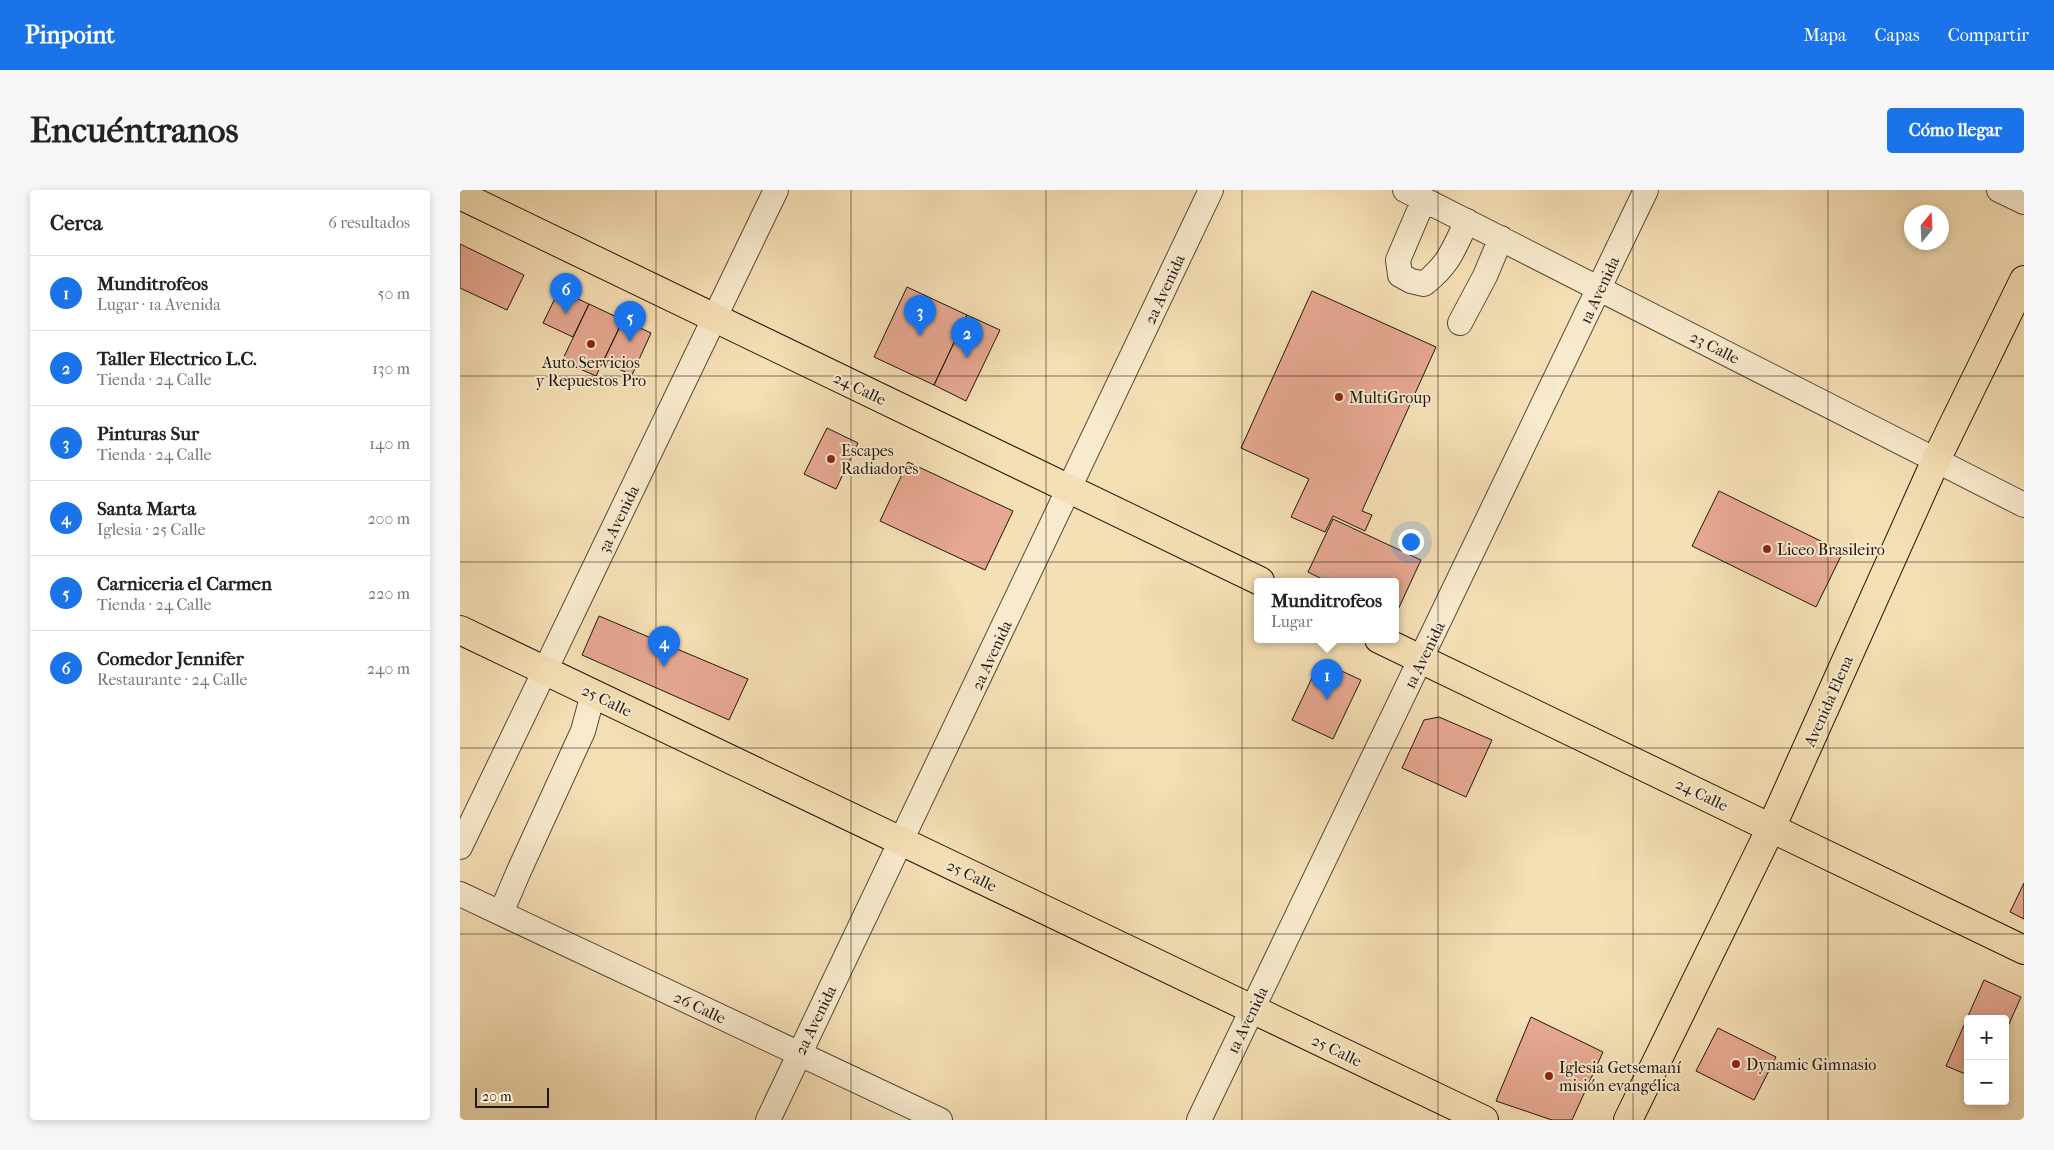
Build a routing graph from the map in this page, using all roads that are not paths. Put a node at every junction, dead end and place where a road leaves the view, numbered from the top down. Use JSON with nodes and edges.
{"nodes":[{"id":1,"x":776,"y":190,"type":"edge"},
{"id":2,"x":1211,"y":190,"type":"edge"},
{"id":3,"x":1646,"y":190,"type":"edge"},
{"id":4,"x":1999,"y":190,"type":"edge"},
{"id":5,"x":460,"y":195,"type":"edge"},
{"id":6,"x":1415,"y":195,"type":"edge"},
{"id":7,"x":2024,"y":202,"type":"edge"},
{"id":8,"x":1467,"y":221,"type":"junction"},
{"id":9,"x":1502,"y":238,"type":"junction"},
{"id":10,"x":2024,"y":280,"type":"edge"},
{"id":11,"x":1600,"y":288,"type":"junction"},
{"id":12,"x":714,"y":318,"type":"junction"},
{"id":13,"x":1460,"y":323,"type":"dead end"},
{"id":14,"x":1936,"y":460,"type":"junction"},
{"id":15,"x":1069,"y":489,"type":"junction"},
{"id":16,"x":2024,"y":505,"type":"edge"},
{"id":17,"x":1254,"y":578,"type":"edge"},
{"id":18,"x":460,"y":630,"type":"edge"},
{"id":19,"x":1388,"y":643,"type":"edge"},
{"id":20,"x":1422,"y":659,"type":"junction"},
{"id":21,"x":545,"y":671,"type":"junction"},
{"id":22,"x":593,"y":694,"type":"junction"},
{"id":23,"x":1772,"y":828,"type":"junction"},
{"id":24,"x":902,"y":842,"type":"junction"},
{"id":25,"x":460,"y":847,"type":"edge"},
{"id":26,"x":460,"y":894,"type":"edge"},
{"id":27,"x":502,"y":913,"type":"junction"},
{"id":28,"x":2024,"y":950,"type":"edge"},
{"id":29,"x":1252,"y":1009,"type":"junction"},
{"id":30,"x":799,"y":1054,"type":"junction"},
{"id":31,"x":768,"y":1120,"type":"edge"},
{"id":32,"x":940,"y":1120,"type":"edge"},
{"id":33,"x":1200,"y":1120,"type":"edge"},
{"id":34,"x":1484,"y":1120,"type":"edge"},
{"id":35,"x":1628,"y":1120,"type":"edge"}],
"edges":[{"from":1,"to":12,"type":"street","name":"3a Avenida"},
{"from":2,"to":15,"type":"street","name":"2a Avenida"},
{"from":3,"to":11,"type":"street","name":"1a Avenida"},
{"from":4,"to":7,"type":"street"},
{"from":5,"to":12,"type":"main road","name":"24 Calle"},
{"from":6,"to":8,"type":"street","name":"23 Calle"},
{"from":6,"to":8,"type":"street"},
{"from":8,"to":9,"type":"street","name":"23 Calle"},
{"from":9,"to":11,"type":"street","name":"23 Calle"},
{"from":9,"to":13,"type":"street"},
{"from":10,"to":14,"type":"main road","name":"Avenida Elena"},
{"from":11,"to":14,"type":"street","name":"23 Calle"},
{"from":11,"to":20,"type":"street","name":"1a Avenida"},
{"from":12,"to":15,"type":"main road","name":"24 Calle"},
{"from":12,"to":21,"type":"street","name":"3a Avenida"},
{"from":14,"to":16,"type":"street","name":"23 Calle"},
{"from":14,"to":23,"type":"main road","name":"Avenida Elena"},
{"from":15,"to":17,"type":"main road","name":"24 Calle"},
{"from":15,"to":24,"type":"street","name":"2a Avenida"},
{"from":18,"to":21,"type":"main road","name":"25 Calle"},
{"from":19,"to":20,"type":"main road","name":"24 Calle"},
{"from":20,"to":23,"type":"main road","name":"24 Calle"},
{"from":20,"to":29,"type":"street","name":"1a Avenida"},
{"from":21,"to":22,"type":"main road","name":"25 Calle"},
{"from":21,"to":25,"type":"street","name":"3a Avenida"},
{"from":22,"to":24,"type":"main road","name":"25 Calle"},
{"from":22,"to":27,"type":"street"},
{"from":23,"to":28,"type":"main road","name":"24 Calle"},
{"from":23,"to":35,"type":"main road","name":"Avenida Elena"},
{"from":24,"to":29,"type":"main road","name":"25 Calle"},
{"from":24,"to":30,"type":"street","name":"2a Avenida"},
{"from":26,"to":27,"type":"street","name":"26 Calle"},
{"from":27,"to":30,"type":"street","name":"26 Calle"},
{"from":29,"to":33,"type":"street","name":"1a Avenida"},
{"from":29,"to":34,"type":"main road","name":"25 Calle"},
{"from":30,"to":31,"type":"street","name":"2a Avenida"},
{"from":30,"to":32,"type":"street","name":"26 Calle"}]}
